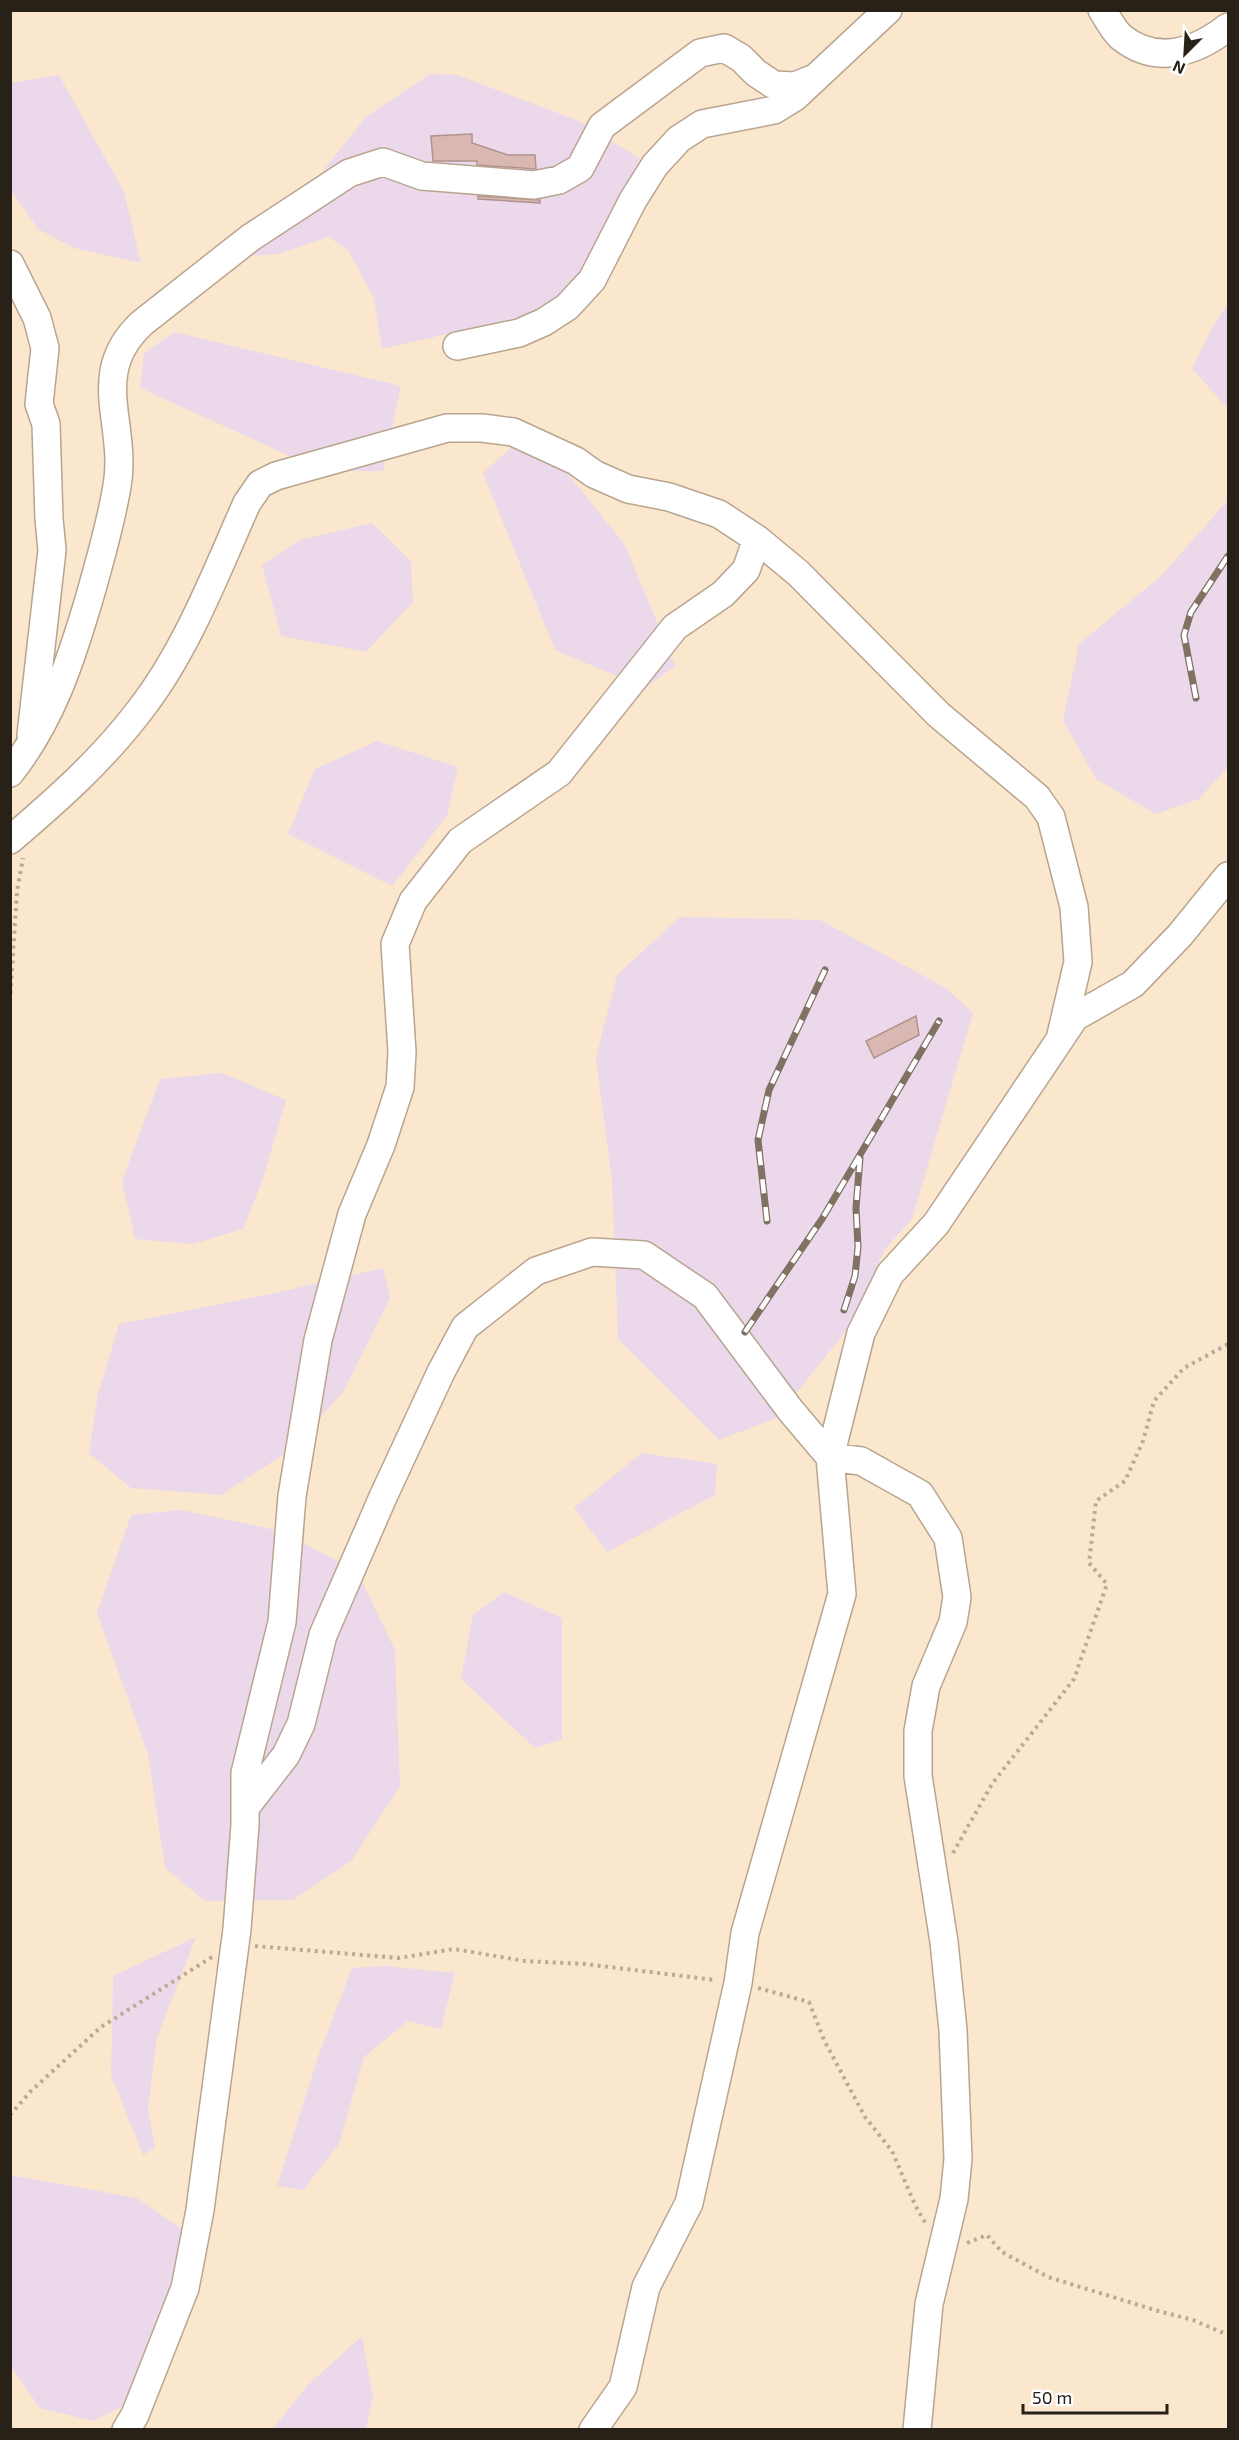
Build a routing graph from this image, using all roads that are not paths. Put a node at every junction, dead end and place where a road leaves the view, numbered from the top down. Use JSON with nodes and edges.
{"nodes":[{"id":1,"x":888,"y":10,"type":"edge"},
{"id":2,"x":1102,"y":10,"type":"edge"},
{"id":3,"x":1228,"y":27,"type":"edge"},
{"id":4,"x":812,"y":79,"type":"junction"},
{"id":5,"x":10,"y":264,"type":"edge"},
{"id":6,"x":457,"y":346,"type":"dead end"},
{"id":7,"x":757,"y":539,"type":"junction"},
{"id":8,"x":29,"y":749,"type":"junction"},
{"id":9,"x":10,"y":773,"type":"edge"},
{"id":10,"x":19,"y":832,"type":"edge"},
{"id":11,"x":1228,"y":876,"type":"edge"},
{"id":12,"x":1060,"y":1039,"type":"junction"},
{"id":13,"x":830,"y":1457,"type":"junction"},
{"id":14,"x":245,"y":1808,"type":"junction"},
{"id":15,"x":126,"y":2430,"type":"edge"},
{"id":16,"x":593,"y":2430,"type":"edge"},
{"id":17,"x":917,"y":2430,"type":"edge"}],
"edges":[{"from":1,"to":4,"type":"street"},
{"from":2,"to":3,"type":"street"},
{"from":4,"to":6,"type":"street"},
{"from":4,"to":8,"type":"street"},
{"from":5,"to":8,"type":"street"},
{"from":7,"to":10,"type":"street"},
{"from":7,"to":12,"type":"street"},
{"from":7,"to":14,"type":"street"},
{"from":8,"to":9,"type":"street"},
{"from":11,"to":12,"type":"street"},
{"from":12,"to":13,"type":"street"},
{"from":13,"to":14,"type":"street"},
{"from":13,"to":16,"type":"street"},
{"from":13,"to":17,"type":"street"},
{"from":14,"to":15,"type":"street"}]}
